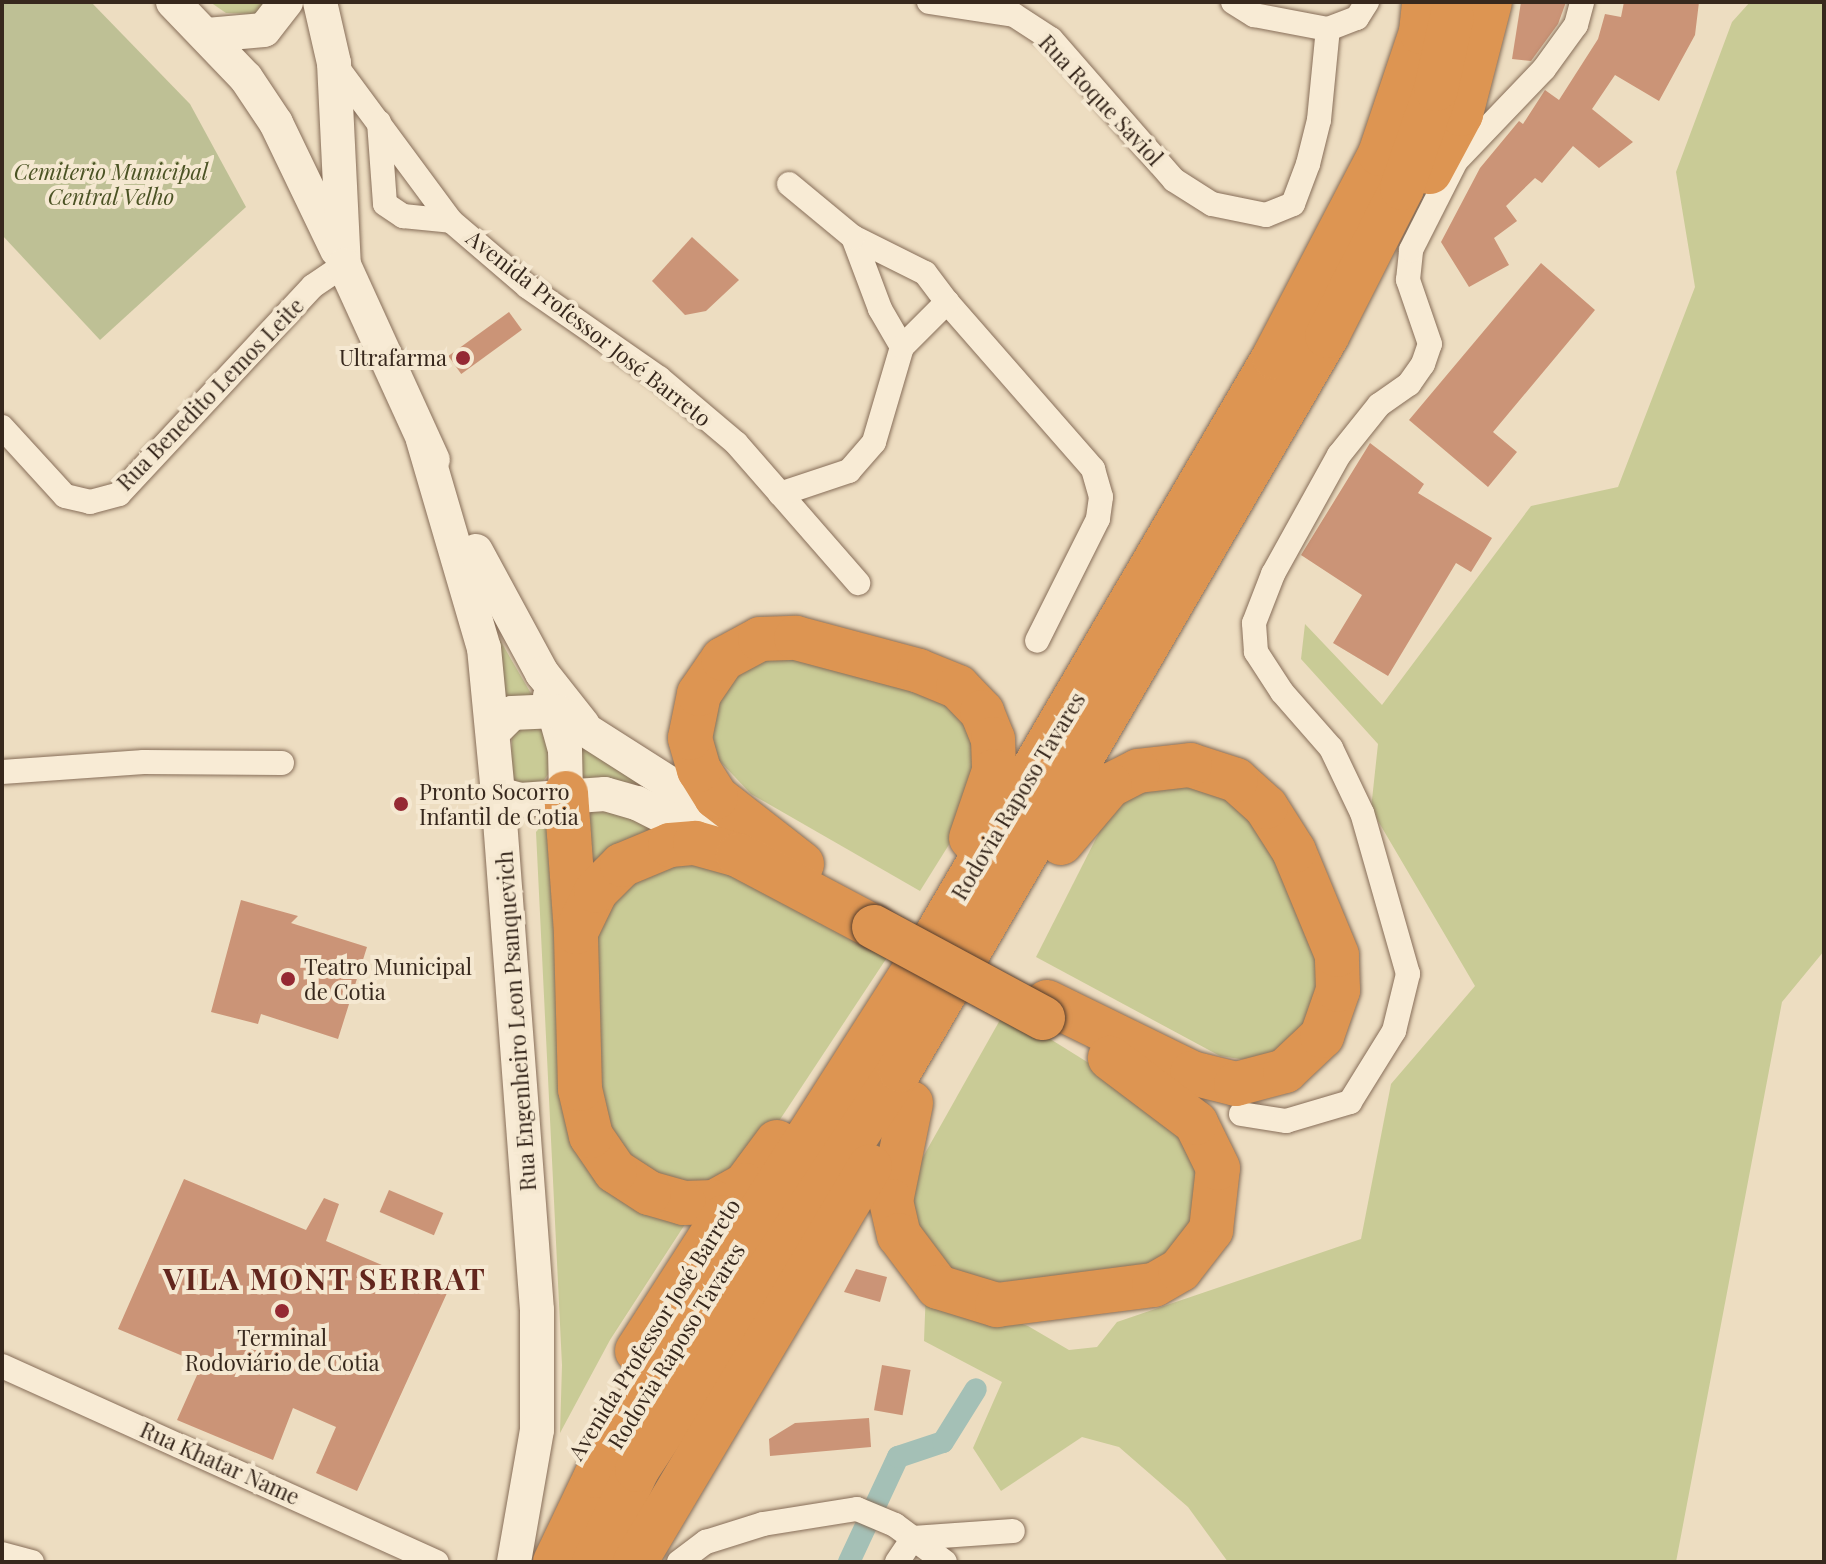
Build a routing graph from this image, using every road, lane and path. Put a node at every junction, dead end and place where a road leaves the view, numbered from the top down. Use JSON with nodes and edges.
{"nodes":[{"id":1,"x":173,"y":2,"type":"edge"},
{"id":2,"x":286,"y":2,"type":"edge"},
{"id":3,"x":320,"y":2,"type":"edge"},
{"id":4,"x":929,"y":2,"type":"edge"},
{"id":5,"x":1233,"y":2,"type":"edge"},
{"id":6,"x":1367,"y":2,"type":"edge"},
{"id":7,"x":1424,"y":2,"type":"edge"},
{"id":8,"x":1454,"y":2,"type":"edge"},
{"id":9,"x":1490,"y":2,"type":"edge"},
{"id":10,"x":1582,"y":2,"type":"edge"},
{"id":11,"x":1328,"y":29,"type":"junction"},
{"id":12,"x":207,"y":35,"type":"junction"},
{"id":13,"x":334,"y":63,"type":"junction"},
{"id":14,"x":379,"y":122,"type":"junction"},
{"id":15,"x":789,"y":184,"type":"dead end"},
{"id":16,"x":451,"y":221,"type":"junction"},
{"id":17,"x":853,"y":237,"type":"junction"},
{"id":18,"x":344,"y":265,"type":"junction"},
{"id":19,"x":947,"y":302,"type":"junction"},
{"id":20,"x":1327,"y":336,"type":"junction"},
{"id":21,"x":902,"y":347,"type":"junction"},
{"id":22,"x":2,"y":427,"type":"edge"},
{"id":23,"x":423,"y":440,"type":"junction"},
{"id":24,"x":1254,"y":467,"type":"junction"},
{"id":25,"x":780,"y":494,"type":"junction"},
{"id":26,"x":858,"y":583,"type":"dead end"},
{"id":27,"x":1037,"y":641,"type":"dead end"},
{"id":28,"x":569,"y":718,"type":"junction"},
{"id":29,"x":493,"y":732,"type":"junction"},
{"id":30,"x":282,"y":763,"type":"dead end"},
{"id":31,"x":2,"y":772,"type":"edge"},
{"id":32,"x":566,"y":793,"type":"junction"},
{"id":33,"x":498,"y":794,"type":"junction"},
{"id":34,"x":1061,"y":843,"type":"junction"},
{"id":35,"x":784,"y":853,"type":"junction"},
{"id":36,"x":738,"y":855,"type":"junction"},
{"id":37,"x":878,"y":919,"type":"junction"},
{"id":38,"x":576,"y":932,"type":"junction"},
{"id":39,"x":937,"y":934,"type":"junction"},
{"id":40,"x":1045,"y":1010,"type":"junction"},
{"id":41,"x":859,"y":1058,"type":"junction"},
{"id":42,"x":911,"y":1103,"type":"junction"},
{"id":43,"x":1241,"y":1114,"type":"dead end"},
{"id":44,"x":745,"y":1185,"type":"junction"},
{"id":45,"x":856,"y":1189,"type":"junction"},
{"id":46,"x":2,"y":1366,"type":"edge"},
{"id":47,"x":904,"y":1531,"type":"junction"},
{"id":48,"x":1013,"y":1531,"type":"dead end"},
{"id":49,"x":2,"y":1554,"type":"edge"},
{"id":50,"x":32,"y":1562,"type":"edge"},
{"id":51,"x":437,"y":1562,"type":"edge"},
{"id":52,"x":514,"y":1562,"type":"edge"},
{"id":53,"x":526,"y":1562,"type":"edge"},
{"id":54,"x":555,"y":1562,"type":"edge"},
{"id":55,"x":594,"y":1562,"type":"edge"},
{"id":56,"x":601,"y":1562,"type":"edge"},
{"id":57,"x":635,"y":1562,"type":"edge"},
{"id":58,"x":679,"y":1562,"type":"edge"},
{"id":59,"x":897,"y":1562,"type":"edge"},
{"id":60,"x":945,"y":1562,"type":"edge"}],
"edges":[{"from":1,"to":12,"type":"main road"},
{"from":2,"to":12,"type":"main road"},
{"from":3,"to":13,"type":"main road","name":"Rua Engenheiro Leon Psanquevich"},
{"from":4,"to":11,"type":"street","name":"Rua Roque Saviol"},
{"from":5,"to":11,"type":"street"},
{"from":6,"to":11,"type":"street"},
{"from":7,"to":39,"type":"highway","name":"Rodovia Raposo Tavares"},
{"from":8,"to":20,"type":"highway","name":"Rodovia Raposo Tavares"},
{"from":9,"to":20,"type":"highway"},
{"from":10,"to":43,"type":"street"},
{"from":12,"to":18,"type":"main road"},
{"from":13,"to":14,"type":"street","name":"Avenida Professor José Barreto"},
{"from":13,"to":18,"type":"main road","name":"Rua Engenheiro Leon Psanquevich"},
{"from":14,"to":16,"type":"street","name":"Avenida Professor José Barreto"},
{"from":14,"to":16,"type":"street"},
{"from":15,"to":17,"type":"street"},
{"from":16,"to":25,"type":"street","name":"Avenida Professor José Barreto"},
{"from":17,"to":19,"type":"street"},
{"from":17,"to":21,"type":"street"},
{"from":18,"to":22,"type":"street","name":"Rua Benedito Lemos Leite"},
{"from":18,"to":23,"type":"main road","name":"Rua Engenheiro Leon Psanquevich"},
{"from":19,"to":21,"type":"street"},
{"from":19,"to":27,"type":"street"},
{"from":20,"to":24,"type":"highway","name":"Rodovia Raposo Tavares"},
{"from":21,"to":25,"type":"street"},
{"from":23,"to":28,"type":"main road","name":"Rua Engenheiro Leon Psanquevich"},
{"from":23,"to":29,"type":"main road","name":"Rua Engenheiro Leon Psanquevich"},
{"from":24,"to":34,"type":"highway"},
{"from":24,"to":55,"type":"highway","name":"Rodovia Raposo Tavares"},
{"from":25,"to":26,"type":"street","name":"Avenida Professor José Barreto"},
{"from":28,"to":29,"type":"main road"},
{"from":28,"to":32,"type":"main road","name":"Rua Engenheiro Leon Psanquevich"},
{"from":28,"to":35,"type":"main road"},
{"from":29,"to":33,"type":"main road","name":"Rua Engenheiro Leon Psanquevich"},
{"from":30,"to":31,"type":"street"},
{"from":32,"to":33,"type":"main road"},
{"from":32,"to":36,"type":"main road"},
{"from":32,"to":38,"type":"highway"},
{"from":33,"to":52,"type":"main road","name":"Rua Engenheiro Leon Psanquevich"},
{"from":34,"to":40,"type":"highway"},
{"from":34,"to":42,"type":"highway"},
{"from":35,"to":37,"type":"highway"},
{"from":35,"to":39,"type":"highway"},
{"from":36,"to":37,"type":"highway"},
{"from":36,"to":38,"type":"highway"},
{"from":37,"to":40,"type":"highway","bridge":true},
{"from":38,"to":44,"type":"highway"},
{"from":39,"to":41,"type":"highway","name":"Rodovia Raposo Tavares"},
{"from":40,"to":42,"type":"highway"},
{"from":41,"to":44,"type":"highway","name":"Avenida Professor José Barreto"},
{"from":41,"to":54,"type":"highway","name":"Rodovia Raposo Tavares"},
{"from":42,"to":45,"type":"highway"},
{"from":44,"to":53,"type":"highway","name":"Avenida Professor José Barreto"},
{"from":45,"to":56,"type":"highway"},
{"from":45,"to":57,"type":"highway"},
{"from":46,"to":51,"type":"street","name":"Rua Khatar Name"},
{"from":47,"to":48,"type":"street"},
{"from":47,"to":58,"type":"street"},
{"from":47,"to":59,"type":"street"},
{"from":47,"to":60,"type":"street"},
{"from":49,"to":50,"type":"street"}]}
